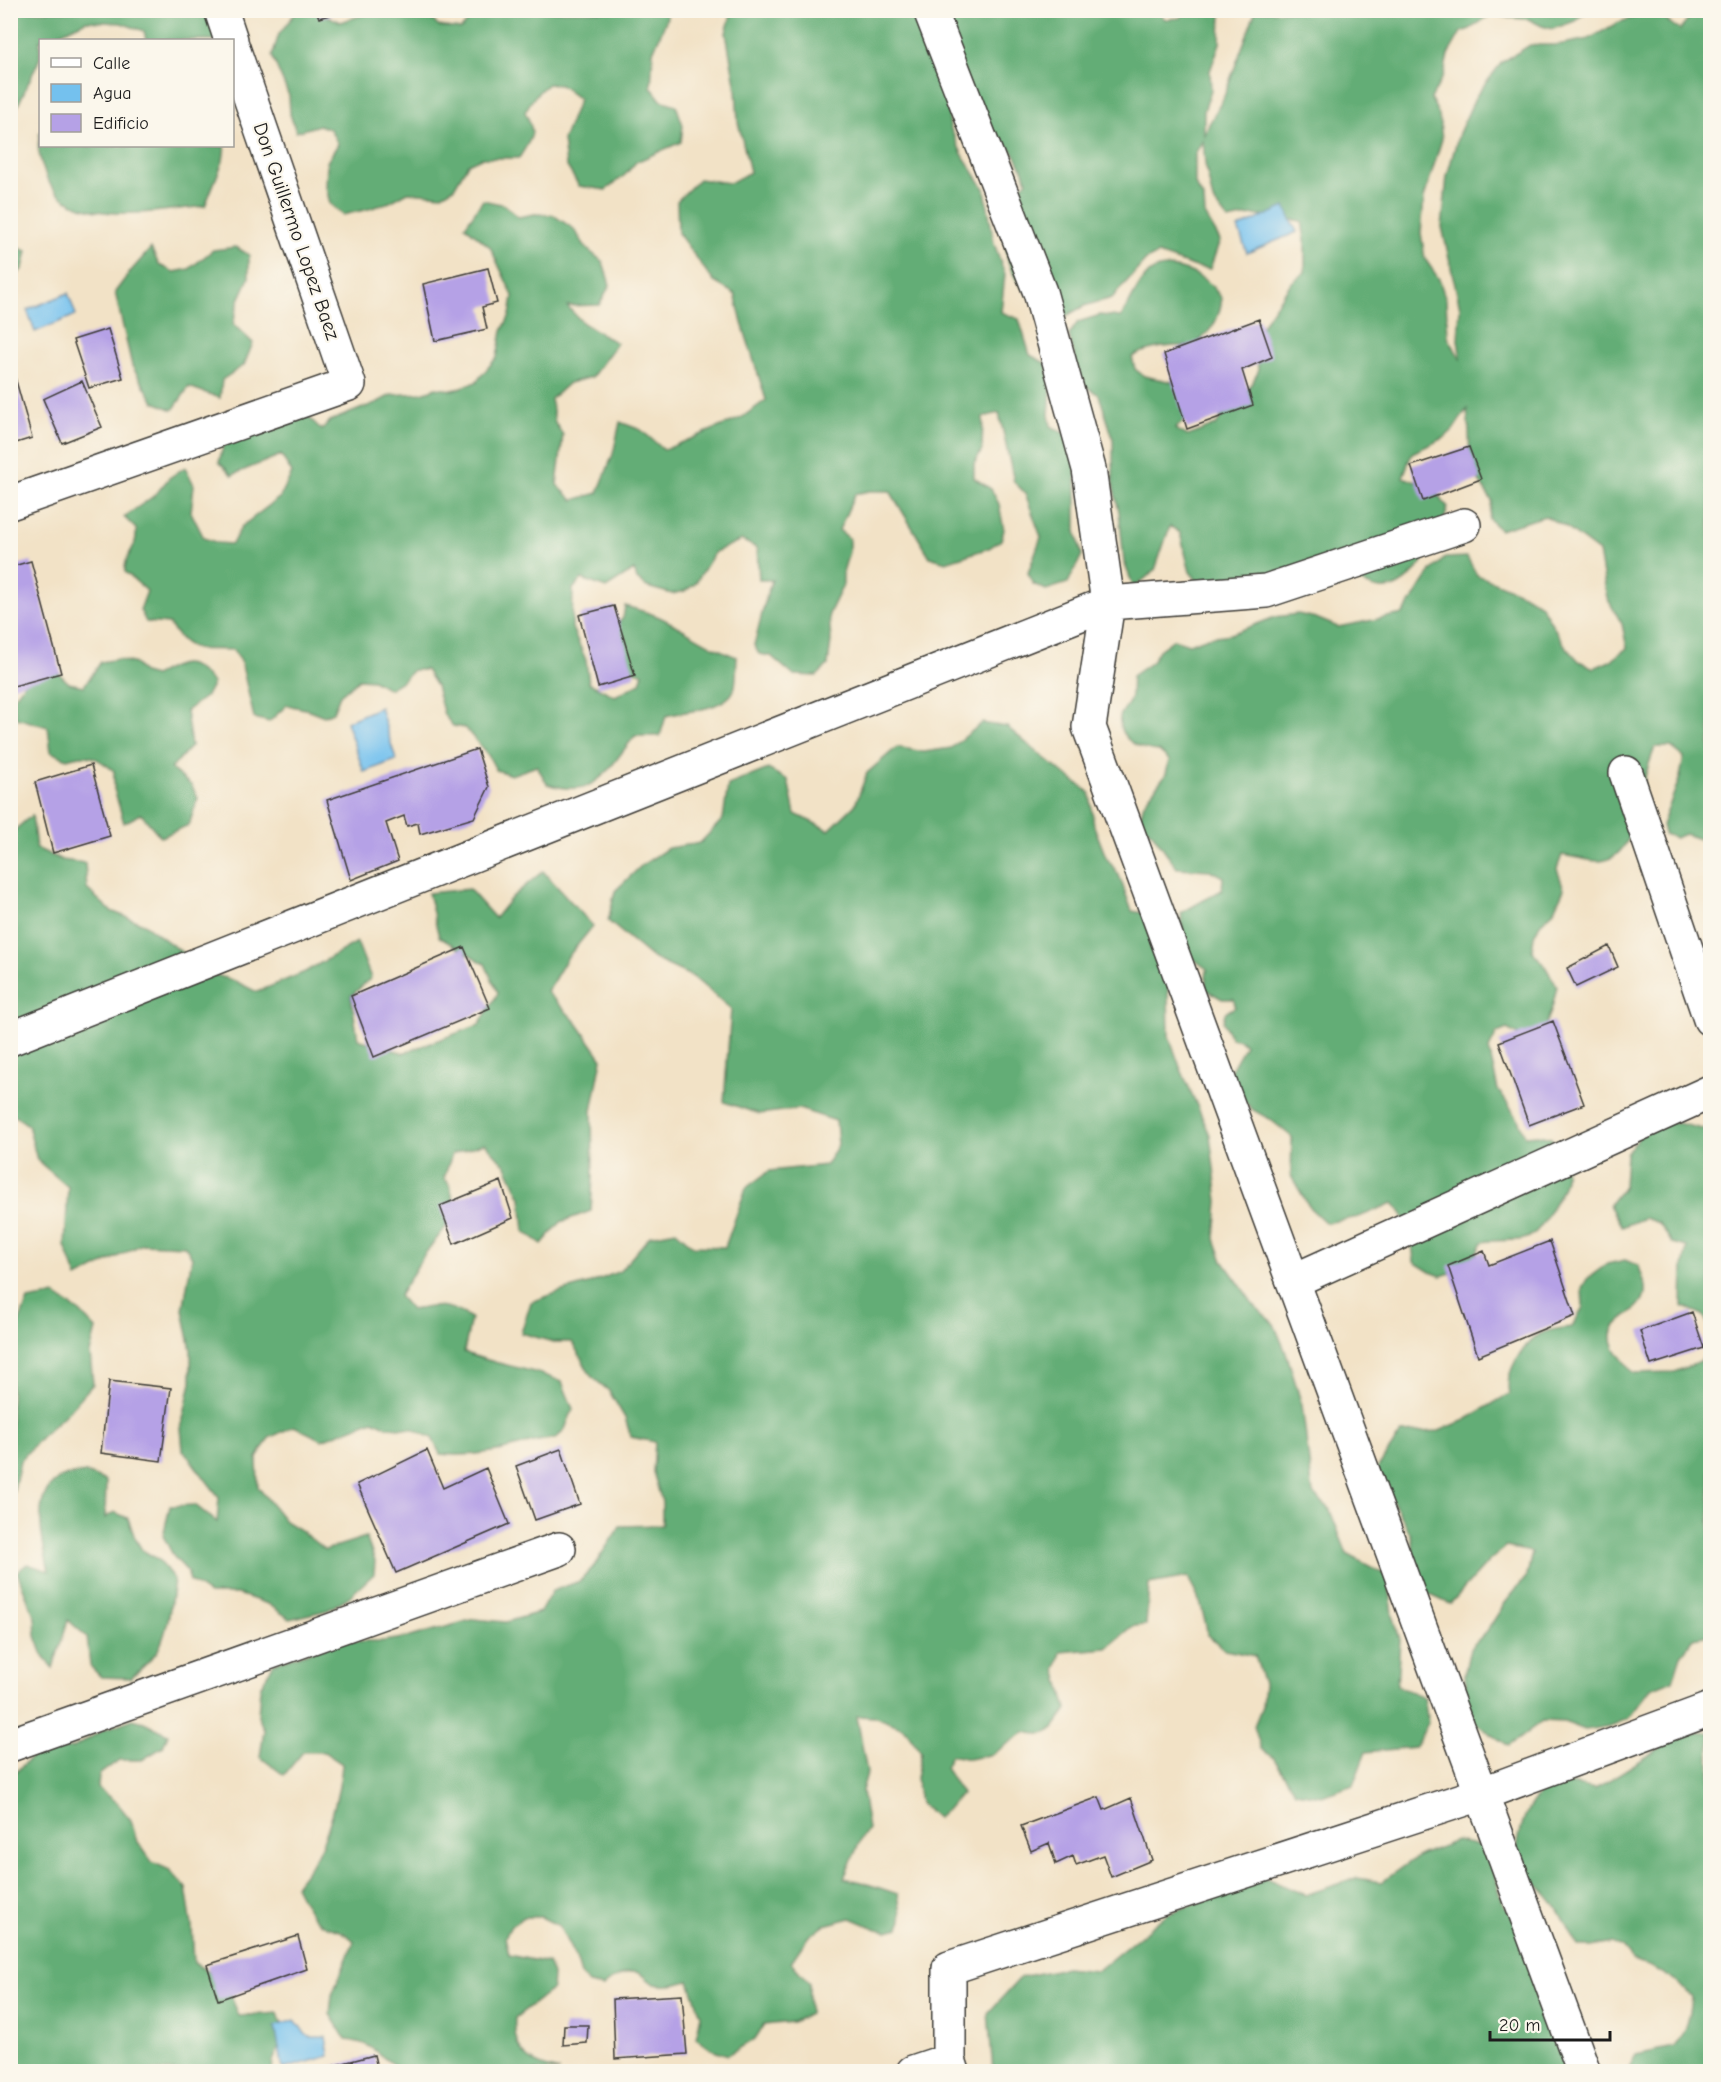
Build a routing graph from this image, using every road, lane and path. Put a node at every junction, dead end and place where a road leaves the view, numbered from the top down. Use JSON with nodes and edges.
{"nodes":[{"id":1,"x":221,"y":10,"type":"edge"},
{"id":2,"x":930,"y":10,"type":"edge"},
{"id":3,"x":231,"y":39,"type":"edge"},
{"id":4,"x":234,"y":51,"type":"edge"},
{"id":5,"x":10,"y":503,"type":"edge"},
{"id":6,"x":1464,"y":525,"type":"dead end"},
{"id":7,"x":1108,"y":603,"type":"junction"},
{"id":8,"x":1626,"y":773,"type":"dead end"},
{"id":9,"x":1710,"y":1019,"type":"edge"},
{"id":10,"x":10,"y":1039,"type":"edge"},
{"id":11,"x":1710,"y":1092,"type":"edge"},
{"id":12,"x":1293,"y":1281,"type":"junction"},
{"id":13,"x":559,"y":1549,"type":"dead end"},
{"id":14,"x":1710,"y":1709,"type":"edge"},
{"id":15,"x":10,"y":1745,"type":"edge"},
{"id":16,"x":1481,"y":1794,"type":"junction"},
{"id":17,"x":951,"y":2066,"type":"edge"},
{"id":18,"x":913,"y":2072,"type":"edge"},
{"id":19,"x":1584,"y":2072,"type":"edge"}],
"edges":[{"from":1,"to":3,"type":"street"},
{"from":2,"to":7,"type":"street"},
{"from":4,"to":5,"type":"street","name":"Don Guillermo Lopez Baez"},
{"from":6,"to":7,"type":"street"},
{"from":7,"to":10,"type":"street"},
{"from":7,"to":12,"type":"street"},
{"from":8,"to":9,"type":"street"},
{"from":11,"to":12,"type":"street"},
{"from":12,"to":16,"type":"street"},
{"from":13,"to":15,"type":"street"},
{"from":14,"to":16,"type":"street"},
{"from":16,"to":17,"type":"street"},
{"from":16,"to":19,"type":"street"},
{"from":17,"to":18,"type":"street"}]}
